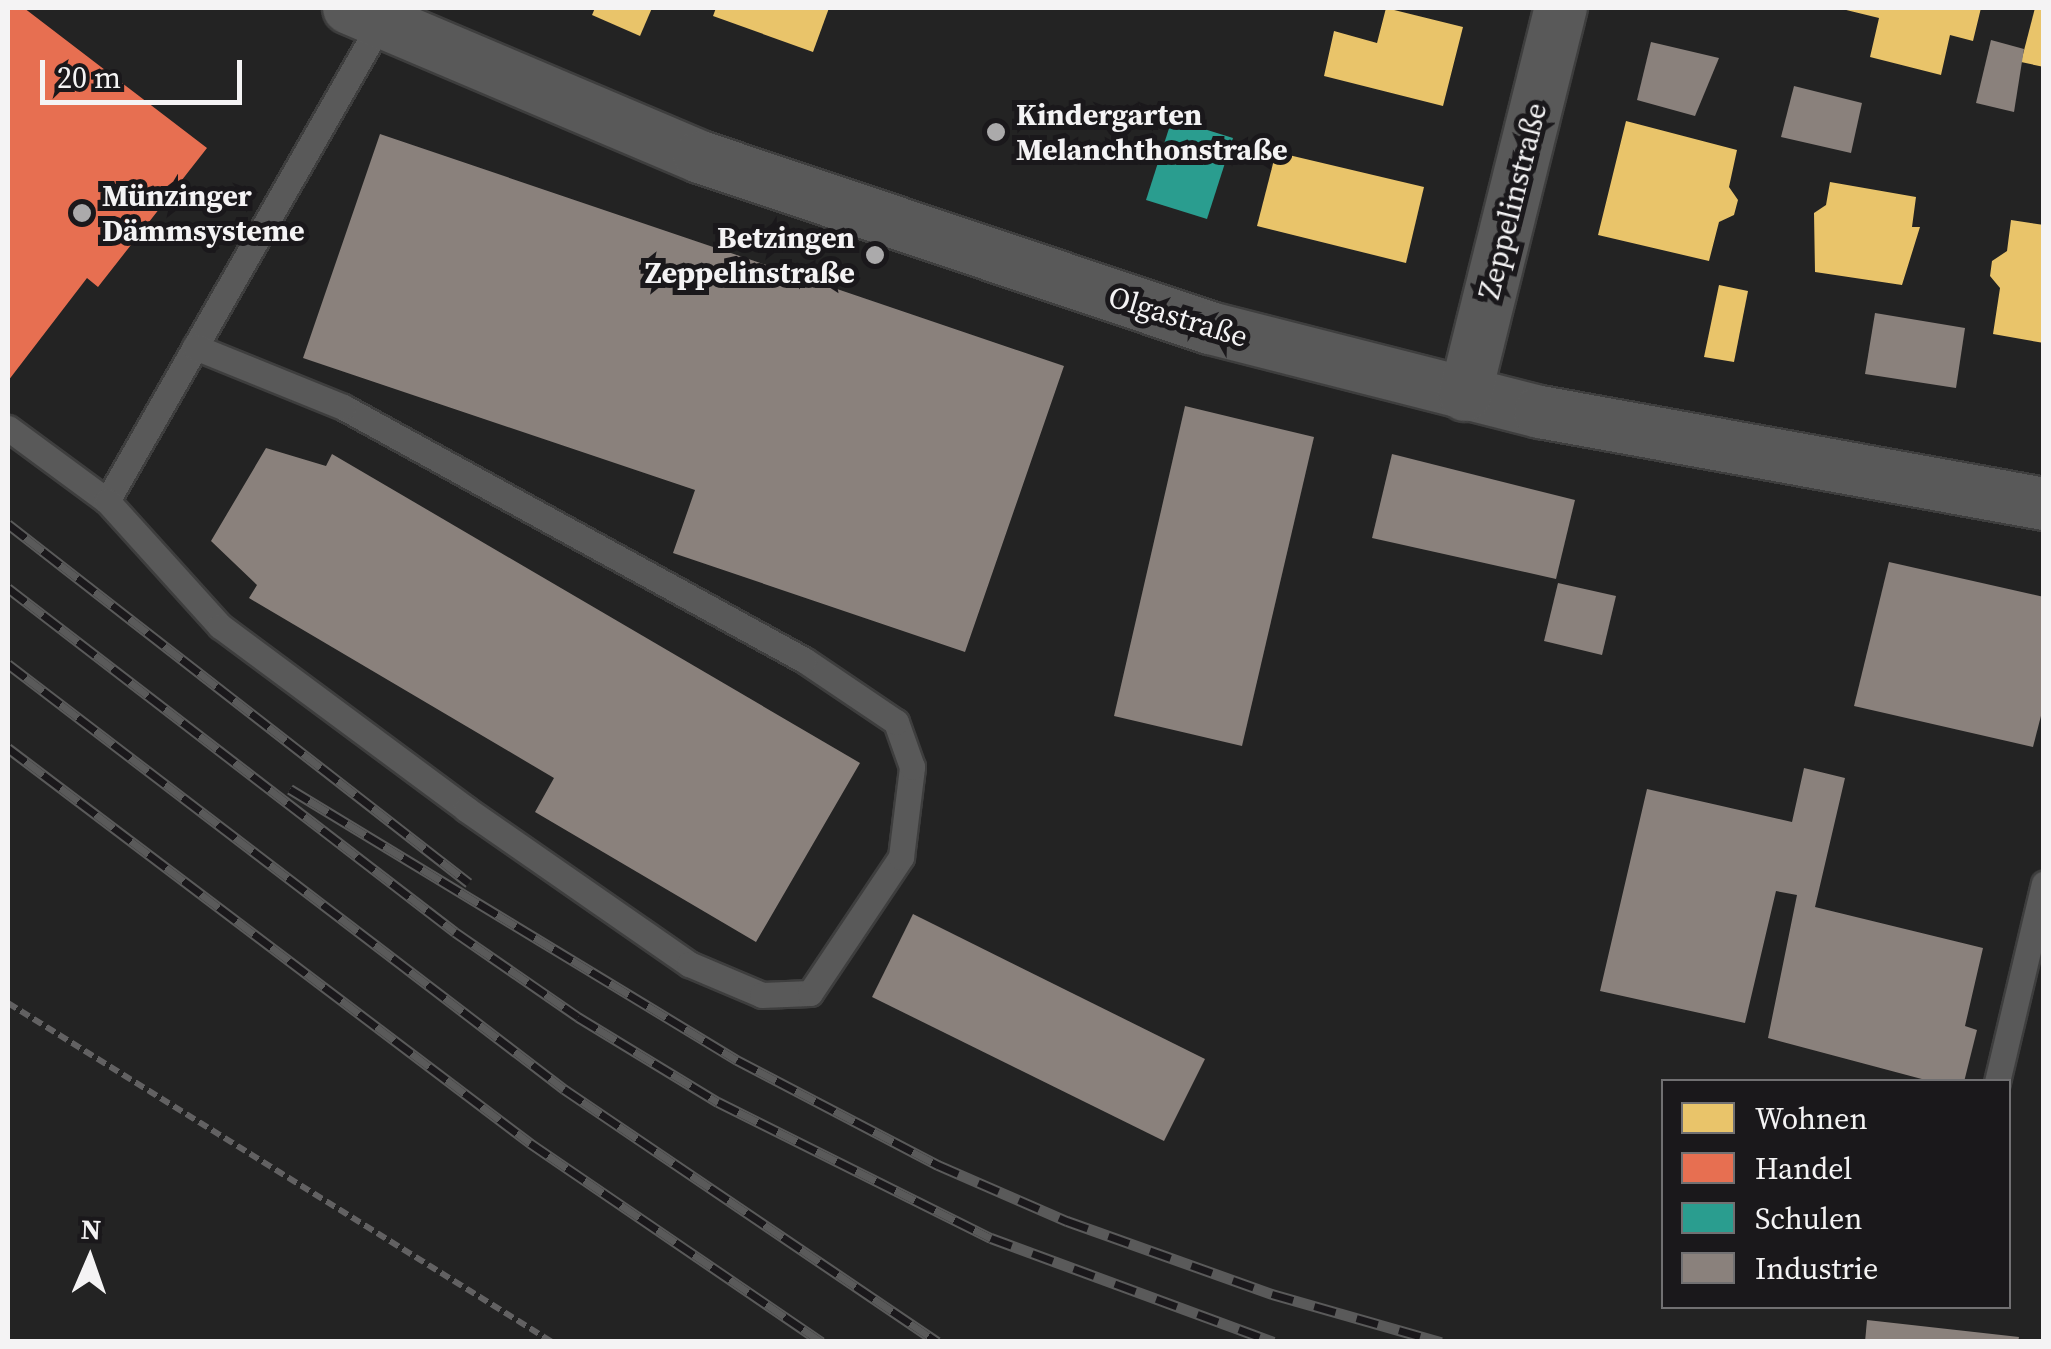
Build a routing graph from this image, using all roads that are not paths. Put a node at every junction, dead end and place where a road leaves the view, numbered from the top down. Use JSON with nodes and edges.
{"nodes":[{"id":1,"x":1562,"y":8,"type":"edge"},
{"id":2,"x":365,"y":15,"type":"edge"},
{"id":3,"x":195,"y":347,"type":"junction"},
{"id":4,"x":1466,"y":395,"type":"junction"},
{"id":5,"x":8,"y":428,"type":"edge"},
{"id":6,"x":108,"y":500,"type":"junction"},
{"id":7,"x":2044,"y":504,"type":"edge"},
{"id":8,"x":2044,"y":884,"type":"edge"},
{"id":9,"x":1998,"y":1079,"type":"edge"}],
"edges":[{"from":1,"to":4,"type":"street","name":"Zeppelinstraße"},
{"from":2,"to":3,"type":"lane"},
{"from":2,"to":4,"type":"street","name":"Olgastraße"},
{"from":3,"to":6,"type":"lane"},
{"from":3,"to":6,"type":"lane"},
{"from":4,"to":7,"type":"street","name":"Olgastraße"},
{"from":5,"to":6,"type":"lane"},
{"from":8,"to":9,"type":"lane"}]}
